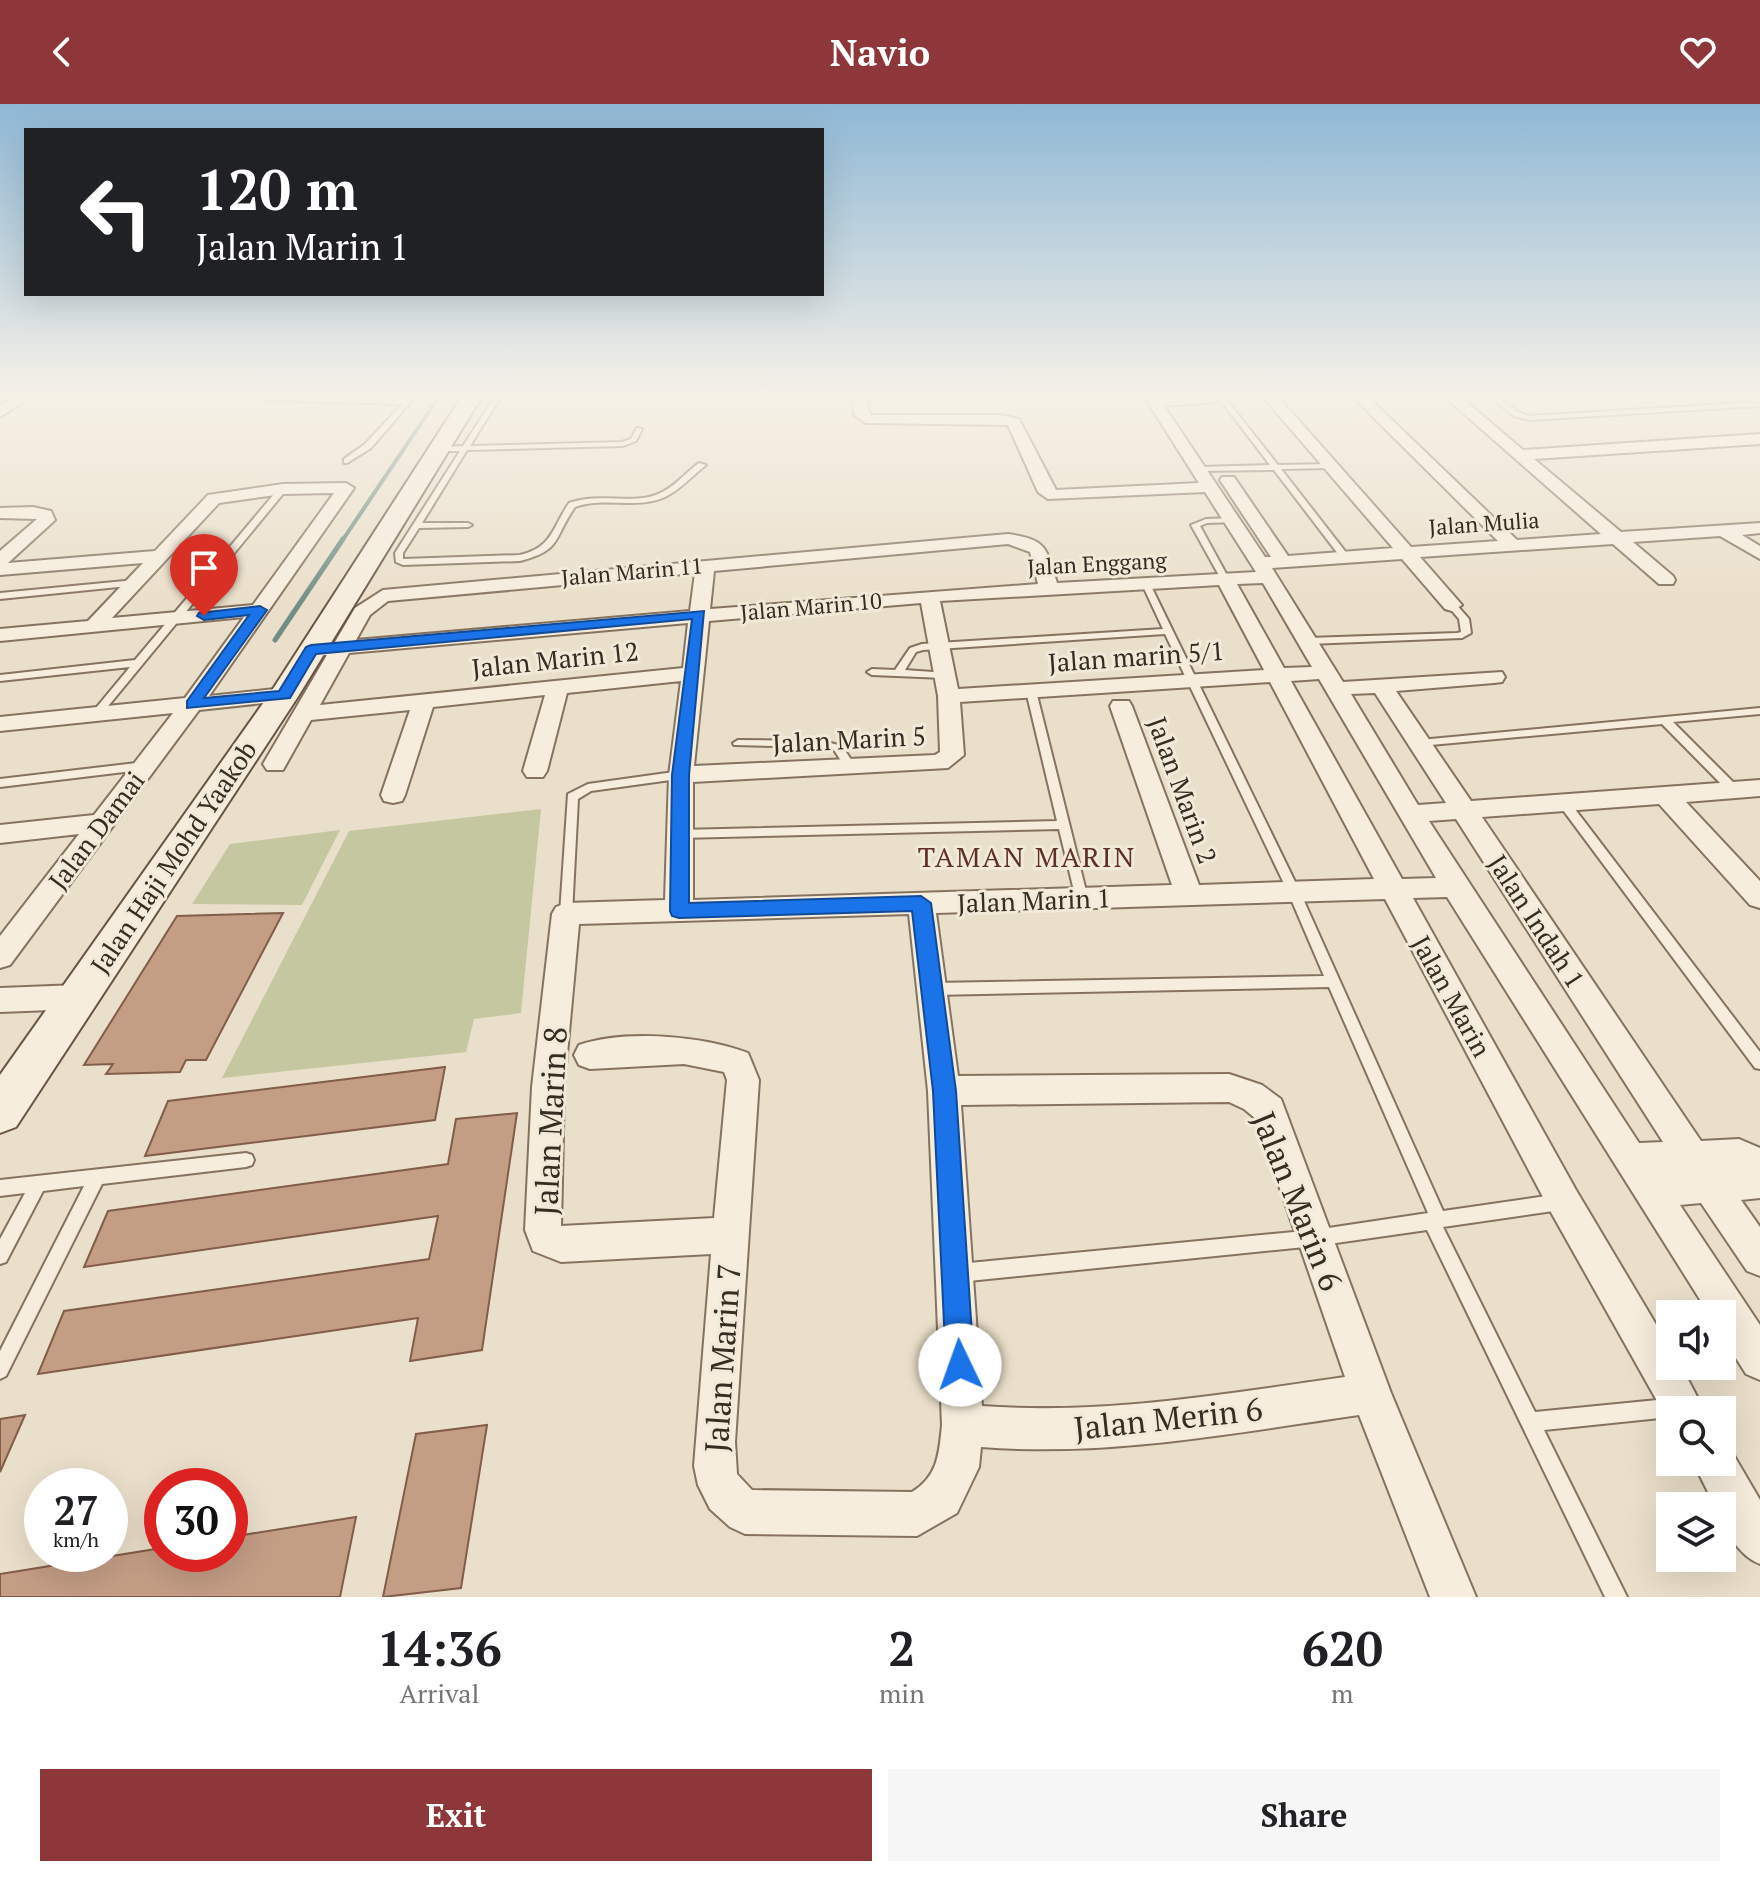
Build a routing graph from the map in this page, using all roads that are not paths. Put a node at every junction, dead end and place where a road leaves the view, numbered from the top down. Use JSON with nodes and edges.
{"nodes":[{"id":1,"x":1275,"y":467,"type":"edge"},
{"id":2,"x":439,"y":468,"type":"edge"},
{"id":3,"x":444,"y":468,"type":"edge"},
{"id":4,"x":698,"y":468,"type":"edge"},
{"id":5,"x":1035,"y":468,"type":"edge"},
{"id":6,"x":1261,"y":468,"type":"edge"},
{"id":7,"x":1331,"y":468,"type":"edge"},
{"id":8,"x":1433,"y":468,"type":"edge"},
{"id":9,"x":1534,"y":468,"type":"edge"},
{"id":10,"x":1211,"y":470,"type":"junction"},
{"id":11,"x":283,"y":489,"type":"junction"},
{"id":12,"x":0,"y":513,"type":"edge"},
{"id":13,"x":1233,"y":520,"type":"junction"},
{"id":14,"x":468,"y":525,"type":"dead end"},
{"id":15,"x":416,"y":526,"type":"junction"},
{"id":16,"x":1760,"y":528,"type":"edge"},
{"id":17,"x":1724,"y":531,"type":"junction"},
{"id":18,"x":1615,"y":537,"type":"junction"},
{"id":19,"x":1512,"y":545,"type":"junction"},
{"id":20,"x":1406,"y":552,"type":"junction"},
{"id":21,"x":1760,"y":554,"type":"edge"},
{"id":22,"x":160,"y":556,"type":"junction"},
{"id":23,"x":1345,"y":557,"type":"junction"},
{"id":24,"x":0,"y":560,"type":"edge"},
{"id":25,"x":705,"y":565,"type":"junction"},
{"id":26,"x":1271,"y":567,"type":"junction"},
{"id":27,"x":0,"y":569,"type":"edge"},
{"id":28,"x":1225,"y":579,"type":"junction"},
{"id":29,"x":1666,"y":580,"type":"dead end"},
{"id":30,"x":135,"y":583,"type":"junction"},
{"id":31,"x":1146,"y":584,"type":"junction"},
{"id":32,"x":1049,"y":589,"type":"junction"},
{"id":33,"x":0,"y":596,"type":"edge"},
{"id":34,"x":929,"y":596,"type":"junction"},
{"id":35,"x":1452,"y":605,"type":"joint"},
{"id":36,"x":260,"y":610,"type":"junction"},
{"id":37,"x":699,"y":614,"type":"junction"},
{"id":38,"x":176,"y":618,"type":"junction"},
{"id":39,"x":94,"y":626,"type":"junction"},
{"id":40,"x":1170,"y":631,"type":"junction"},
{"id":41,"x":0,"y":635,"type":"edge"},
{"id":42,"x":1308,"y":641,"type":"junction"},
{"id":43,"x":939,"y":645,"type":"junction"},
{"id":44,"x":343,"y":647,"type":"junction"},
{"id":45,"x":311,"y":650,"type":"junction"},
{"id":46,"x":139,"y":663,"type":"junction"},
{"id":47,"x":872,"y":672,"type":"dead end"},
{"id":48,"x":692,"y":673,"type":"junction"},
{"id":49,"x":898,"y":673,"type":"junction"},
{"id":50,"x":1277,"y":676,"type":"junction"},
{"id":51,"x":1494,"y":677,"type":"dead end"},
{"id":52,"x":0,"y":678,"type":"edge"},
{"id":53,"x":1195,"y":681,"type":"junction"},
{"id":54,"x":1332,"y":681,"type":"junction"},
{"id":55,"x":946,"y":686,"type":"junction"},
{"id":56,"x":1382,"y":686,"type":"junction"},
{"id":57,"x":558,"y":687,"type":"junction"},
{"id":58,"x":1031,"y":691,"type":"junction"},
{"id":59,"x":424,"y":701,"type":"junction"},
{"id":60,"x":202,"y":703,"type":"junction"},
{"id":61,"x":294,"y":704,"type":"junction"},
{"id":62,"x":1121,"y":706,"type":"dead end"},
{"id":63,"x":1760,"y":711,"type":"edge"},
{"id":64,"x":96,"y":714,"type":"junction"},
{"id":65,"x":1664,"y":720,"type":"junction"},
{"id":66,"x":0,"y":724,"type":"edge"},
{"id":67,"x":738,"y":743,"type":"dead end"},
{"id":68,"x":1420,"y":743,"type":"junction"},
{"id":69,"x":275,"y":764,"type":"dead end"},
{"id":70,"x":145,"y":766,"type":"junction"},
{"id":71,"x":851,"y":767,"type":"junction"},
{"id":72,"x":535,"y":771,"type":"dead end"},
{"id":73,"x":681,"y":775,"type":"junction"},
{"id":74,"x":0,"y":783,"type":"edge"},
{"id":75,"x":1760,"y":788,"type":"edge"},
{"id":76,"x":1734,"y":790,"type":"junction"},
{"id":77,"x":393,"y":795,"type":"dead end"},
{"id":78,"x":1665,"y":795,"type":"junction"},
{"id":79,"x":1564,"y":803,"type":"junction"},
{"id":80,"x":1464,"y":810,"type":"junction"},
{"id":81,"x":1411,"y":814,"type":"junction"},
{"id":82,"x":102,"y":823,"type":"junction"},
{"id":83,"x":1063,"y":825,"type":"junction"},
{"id":84,"x":0,"y":834,"type":"edge"},
{"id":85,"x":680,"y":834,"type":"junction"},
{"id":86,"x":1750,"y":875,"type":"edge"},
{"id":87,"x":1455,"y":887,"type":"junction"},
{"id":88,"x":1394,"y":889,"type":"junction"},
{"id":89,"x":1294,"y":892,"type":"junction"},
{"id":90,"x":1189,"y":895,"type":"junction"},
{"id":91,"x":1760,"y":898,"type":"edge"},
{"id":92,"x":1082,"y":899,"type":"junction"},
{"id":93,"x":921,"y":903,"type":"junction"},
{"id":94,"x":679,"y":911,"type":"junction"},
{"id":95,"x":566,"y":914,"type":"junction"},
{"id":96,"x":0,"y":957,"type":"edge"},
{"id":97,"x":1333,"y":981,"type":"junction"},
{"id":98,"x":932,"y":989,"type":"junction"},
{"id":99,"x":78,"y":997,"type":"junction"},
{"id":100,"x":0,"y":1000,"type":"edge"},
{"id":101,"x":590,"y":1055,"type":"dead end"},
{"id":102,"x":1760,"y":1063,"type":"edge"},
{"id":103,"x":944,"y":1091,"type":"junction"},
{"id":104,"x":0,"y":1112,"type":"edge"},
{"id":105,"x":246,"y":1160,"type":"dead end"},
{"id":106,"x":1760,"y":1165,"type":"edge"},
{"id":107,"x":1701,"y":1172,"type":"junction"},
{"id":108,"x":1640,"y":1175,"type":"junction"},
{"id":109,"x":97,"y":1177,"type":"junction"},
{"id":110,"x":1760,"y":1177,"type":"edge"},
{"id":111,"x":38,"y":1184,"type":"junction"},
{"id":112,"x":0,"y":1188,"type":"edge"},
{"id":113,"x":1564,"y":1202,"type":"junction"},
{"id":114,"x":1434,"y":1219,"type":"junction"},
{"id":115,"x":731,"y":1235,"type":"junction"},
{"id":116,"x":1315,"y":1238,"type":"junction"},
{"id":117,"x":0,"y":1256,"type":"edge"},
{"id":118,"x":1760,"y":1258,"type":"edge"},
{"id":119,"x":955,"y":1273,"type":"junction"},
{"id":120,"x":1760,"y":1360,"type":"edge"},
{"id":121,"x":0,"y":1370,"type":"edge"},
{"id":122,"x":1371,"y":1393,"type":"junction"},
{"id":123,"x":1676,"y":1396,"type":"edge"},
{"id":124,"x":1656,"y":1410,"type":"edge"},
{"id":125,"x":1530,"y":1422,"type":"junction"},
{"id":126,"x":963,"y":1425,"type":"junction"},
{"id":127,"x":1722,"y":1476,"type":"edge"},
{"id":128,"x":1760,"y":1542,"type":"edge"},
{"id":129,"x":1453,"y":1597,"type":"edge"},
{"id":130,"x":1616,"y":1597,"type":"edge"}],
"edges":[{"from":1,"to":23,"type":"lane"},
{"from":2,"to":45,"type":"street","name":"Jalan Haji Mohd Yaakob"},
{"from":3,"to":15,"type":"lane"},
{"from":4,"to":15,"type":"lane"},
{"from":5,"to":10,"type":"street"},
{"from":6,"to":10,"type":"lane"},
{"from":7,"to":20,"type":"street"},
{"from":8,"to":19,"type":"street"},
{"from":9,"to":18,"type":"street"},
{"from":10,"to":13,"type":"street"},
{"from":10,"to":26,"type":"street"},
{"from":11,"to":22,"type":"street"},
{"from":11,"to":36,"type":"street","name":"Jalan Damai"},
{"from":11,"to":38,"type":"lane"},
{"from":12,"to":24,"type":"street"},
{"from":13,"to":26,"type":"street"},
{"from":13,"to":28,"type":"lane"},
{"from":14,"to":15,"type":"lane"},
{"from":16,"to":17,"type":"street","name":"Jalan Mulia"},
{"from":17,"to":18,"type":"street","name":"Jalan Mulia"},
{"from":17,"to":21,"type":"street"},
{"from":18,"to":19,"type":"street","name":"Jalan Mulia"},
{"from":18,"to":29,"type":"street"},
{"from":19,"to":20,"type":"street","name":"Jalan Mulia"},
{"from":20,"to":23,"type":"street","name":"Jalan Mulia"},
{"from":20,"to":35,"type":"street"},
{"from":22,"to":27,"type":"street"},
{"from":22,"to":30,"type":"street"},
{"from":23,"to":26,"type":"street","name":"Jalan Mulia"},
{"from":25,"to":32,"type":"street","name":"Jalan Marin 11"},
{"from":25,"to":37,"type":"street"},
{"from":25,"to":44,"type":"street","name":"Jalan Marin 11"},
{"from":26,"to":28,"type":"street","name":"Jalan Enggang"},
{"from":26,"to":42,"type":"street"},
{"from":28,"to":31,"type":"street","name":"Jalan Enggang"},
{"from":28,"to":50,"type":"street","name":"Jalan Marin"},
{"from":30,"to":33,"type":"lane"},
{"from":30,"to":39,"type":"street"},
{"from":31,"to":32,"type":"street","name":"Jalan Enggang"},
{"from":31,"to":40,"type":"lane"},
{"from":32,"to":34,"type":"street","name":"Jalan Enggang"},
{"from":34,"to":37,"type":"street","name":"Jalan Marin 10"},
{"from":34,"to":43,"type":"street","name":"Jalan Marin 5"},
{"from":35,"to":42,"type":"lane"},
{"from":36,"to":38,"type":"street"},
{"from":36,"to":60,"type":"street","name":"Jalan Damai"},
{"from":37,"to":44,"type":"street","name":"Jalan Marin 10"},
{"from":37,"to":48,"type":"street"},
{"from":38,"to":39,"type":"street"},
{"from":38,"to":46,"type":"lane"},
{"from":39,"to":41,"type":"street"},
{"from":40,"to":43,"type":"lane"},
{"from":40,"to":53,"type":"lane"},
{"from":42,"to":54,"type":"street"},
{"from":43,"to":49,"type":"lane"},
{"from":43,"to":55,"type":"street","name":"Jalan Marin 5"},
{"from":44,"to":45,"type":"street","name":"Jalan Marin 10"},
{"from":44,"to":61,"type":"street","name":"Jalan Marin 11"},
{"from":45,"to":61,"type":"street","name":"Jalan Haji Mohd Yaakob"},
{"from":46,"to":52,"type":"lane"},
{"from":46,"to":64,"type":"lane"},
{"from":47,"to":49,"type":"lane"},
{"from":48,"to":57,"type":"street","name":"Jalan Marin 12"},
{"from":48,"to":73,"type":"street"},
{"from":49,"to":55,"type":"lane"},
{"from":50,"to":53,"type":"street","name":"Jalan marin 5/1"},
{"from":50,"to":54,"type":"street","name":"Jalan marin 5/1"},
{"from":50,"to":88,"type":"street","name":"Jalan Marin"},
{"from":51,"to":56,"type":"street","name":"Jalan marin 5/1"},
{"from":53,"to":58,"type":"street","name":"Jalan marin 5/1"},
{"from":53,"to":89,"type":"lane"},
{"from":54,"to":56,"type":"street","name":"Jalan marin 5/1"},
{"from":54,"to":81,"type":"street"},
{"from":55,"to":58,"type":"street","name":"Jalan marin 5/1"},
{"from":55,"to":71,"type":"street","name":"Jalan Marin 5"},
{"from":56,"to":68,"type":"street","name":"Jalan Indah 1"},
{"from":57,"to":59,"type":"street","name":"Jalan Marin 12"},
{"from":57,"to":72,"type":"street"},
{"from":58,"to":83,"type":"lane"},
{"from":59,"to":61,"type":"street","name":"Jalan Marin 12"},
{"from":59,"to":77,"type":"street"},
{"from":60,"to":61,"type":"street","name":"Jalan Marin 12"},
{"from":60,"to":64,"type":"street","name":"Jalan Marin 12"},
{"from":60,"to":70,"type":"street","name":"Jalan Damai"},
{"from":61,"to":69,"type":"street","name":"Jalan Marin 11"},
{"from":61,"to":99,"type":"street","name":"Jalan Haji Mohd Yaakob"},
{"from":62,"to":90,"type":"street","name":"Jalan Marin 2"},
{"from":63,"to":65,"type":"lane"},
{"from":64,"to":66,"type":"street","name":"Jalan Marin 12"},
{"from":65,"to":68,"type":"lane"},
{"from":65,"to":76,"type":"lane"},
{"from":67,"to":71,"type":"lane"},
{"from":68,"to":80,"type":"street","name":"Jalan Indah 1"},
{"from":70,"to":74,"type":"lane"},
{"from":70,"to":82,"type":"street","name":"Jalan Damai"},
{"from":71,"to":73,"type":"street","name":"Jalan Marin 5"},
{"from":73,"to":85,"type":"street"},
{"from":73,"to":95,"type":"lane"},
{"from":75,"to":76,"type":"street"},
{"from":76,"to":78,"type":"street"},
{"from":78,"to":79,"type":"street"},
{"from":78,"to":86,"type":"street"},
{"from":79,"to":80,"type":"street"},
{"from":79,"to":102,"type":"lane"},
{"from":80,"to":81,"type":"street"},
{"from":80,"to":107,"type":"street","name":"Jalan Indah 1"},
{"from":81,"to":87,"type":"street"},
{"from":82,"to":84,"type":"street"},
{"from":82,"to":96,"type":"street","name":"Jalan Damai"},
{"from":83,"to":85,"type":"lane"},
{"from":83,"to":92,"type":"lane"},
{"from":85,"to":94,"type":"street"},
{"from":86,"to":91,"type":"street"},
{"from":87,"to":88,"type":"street","name":"Jalan Marin 1"},
{"from":87,"to":108,"type":"street"},
{"from":88,"to":89,"type":"street","name":"Jalan Marin 1"},
{"from":88,"to":113,"type":"street","name":"Jalan Marin"},
{"from":89,"to":90,"type":"street","name":"Jalan Marin 1"},
{"from":89,"to":97,"type":"lane"},
{"from":90,"to":92,"type":"street","name":"Jalan Marin 1"},
{"from":92,"to":93,"type":"street","name":"Jalan Marin 1"},
{"from":93,"to":94,"type":"street","name":"Jalan Marin 1"},
{"from":93,"to":98,"type":"street","name":"Jalan Marin 7"},
{"from":94,"to":95,"type":"street","name":"Jalan Marin 1"},
{"from":95,"to":115,"type":"street","name":"Jalan Marin 8"},
{"from":97,"to":98,"type":"lane"},
{"from":97,"to":114,"type":"lane"},
{"from":98,"to":103,"type":"street","name":"Jalan Marin 7"},
{"from":99,"to":100,"type":"street"},
{"from":99,"to":104,"type":"street","name":"Jalan Haji Mohd Yaakob"},
{"from":101,"to":115,"type":"street","name":"Jalan Marin 7"},
{"from":103,"to":116,"type":"street","name":"Jalan Marin 6"},
{"from":103,"to":119,"type":"street","name":"Jalan Marin 7"},
{"from":105,"to":109,"type":"lane"},
{"from":106,"to":107,"type":"street"},
{"from":107,"to":108,"type":"street"},
{"from":107,"to":110,"type":"street"},
{"from":107,"to":118,"type":"street","name":"Jalan Indah 1"},
{"from":108,"to":120,"type":"street"},
{"from":109,"to":111,"type":"lane"},
{"from":109,"to":121,"type":"lane"},
{"from":111,"to":112,"type":"lane"},
{"from":111,"to":117,"type":"lane"},
{"from":113,"to":114,"type":"lane"},
{"from":113,"to":123,"type":"street","name":"Jalan Marin"},
{"from":114,"to":116,"type":"lane"},
{"from":114,"to":125,"type":"lane"},
{"from":115,"to":126,"type":"street","name":"Jalan Marin 7"},
{"from":116,"to":119,"type":"lane"},
{"from":116,"to":122,"type":"street","name":"Jalan Marin 6"},
{"from":119,"to":126,"type":"street","name":"Jalan Marin 7"},
{"from":122,"to":126,"type":"street","name":"Jalan Merin 6"},
{"from":122,"to":129,"type":"street","name":"Jalan Marin 6"},
{"from":124,"to":125,"type":"lane"},
{"from":125,"to":130,"type":"lane"},
{"from":127,"to":128,"type":"street"}]}
